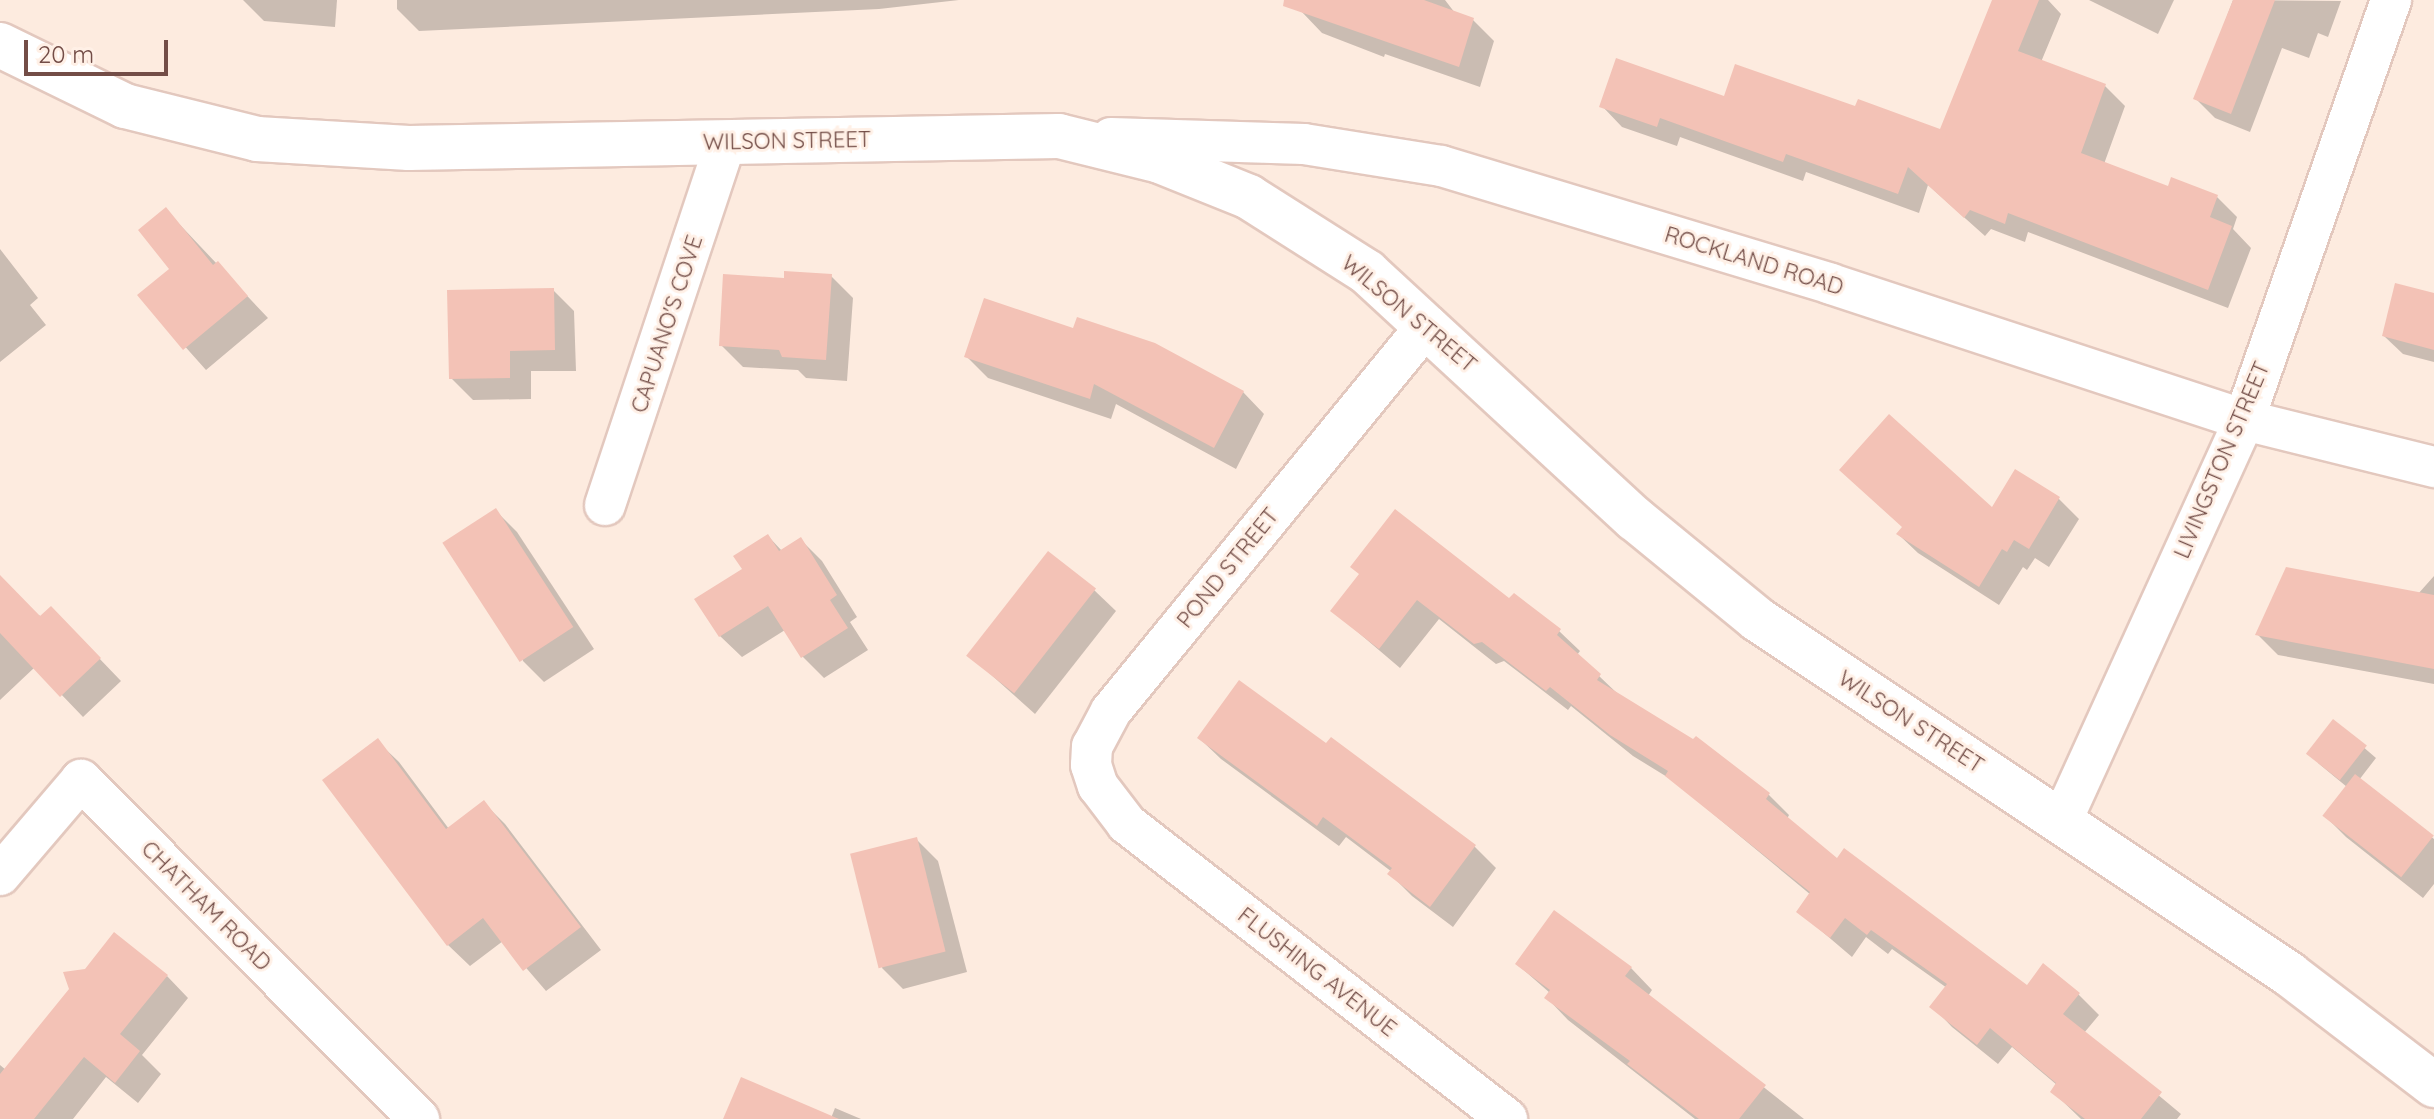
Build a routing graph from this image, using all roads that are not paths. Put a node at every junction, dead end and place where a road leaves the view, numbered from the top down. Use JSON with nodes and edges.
{"nodes":[{"id":1,"x":2391,"y":0,"type":"edge"},
{"id":2,"x":0,"y":45,"type":"edge"},
{"id":3,"x":1059,"y":136,"type":"junction"},
{"id":4,"x":726,"y":142,"type":"junction"},
{"id":5,"x":1427,"y":325,"type":"junction"},
{"id":6,"x":2244,"y":420,"type":"junction"},
{"id":7,"x":2434,"y":467,"type":"edge"},
{"id":8,"x":605,"y":505,"type":"dead end"},
{"id":9,"x":2062,"y":820,"type":"junction"},
{"id":10,"x":1127,"y":824,"type":"joint"},
{"id":11,"x":0,"y":875,"type":"edge"},
{"id":12,"x":2434,"y":1085,"type":"edge"},
{"id":13,"x":419,"y":1119,"type":"edge"},
{"id":14,"x":1507,"y":1119,"type":"edge"}],
"edges":[{"from":1,"to":6,"type":"street","name":"LIVINGSTON STREET"},
{"from":2,"to":4,"type":"main road","name":"WILSON STREET"},
{"from":3,"to":4,"type":"main road","name":"WILSON STREET"},
{"from":3,"to":5,"type":"main road","name":"WILSON STREET"},
{"from":3,"to":6,"type":"street","name":"ROCKLAND ROAD"},
{"from":4,"to":8,"type":"street","name":"CAPUANO'S COVE"},
{"from":5,"to":9,"type":"main road","name":"WILSON STREET"},
{"from":5,"to":10,"type":"street","name":"POND STREET"},
{"from":6,"to":7,"type":"street","name":"ROCKLAND ROAD"},
{"from":6,"to":9,"type":"street","name":"LIVINGSTON STREET"},
{"from":9,"to":12,"type":"main road","name":"WILSON STREET"},
{"from":10,"to":14,"type":"street","name":"FLUSHING AVENUE"},
{"from":11,"to":13,"type":"street","name":"CHATHAM ROAD"}]}
